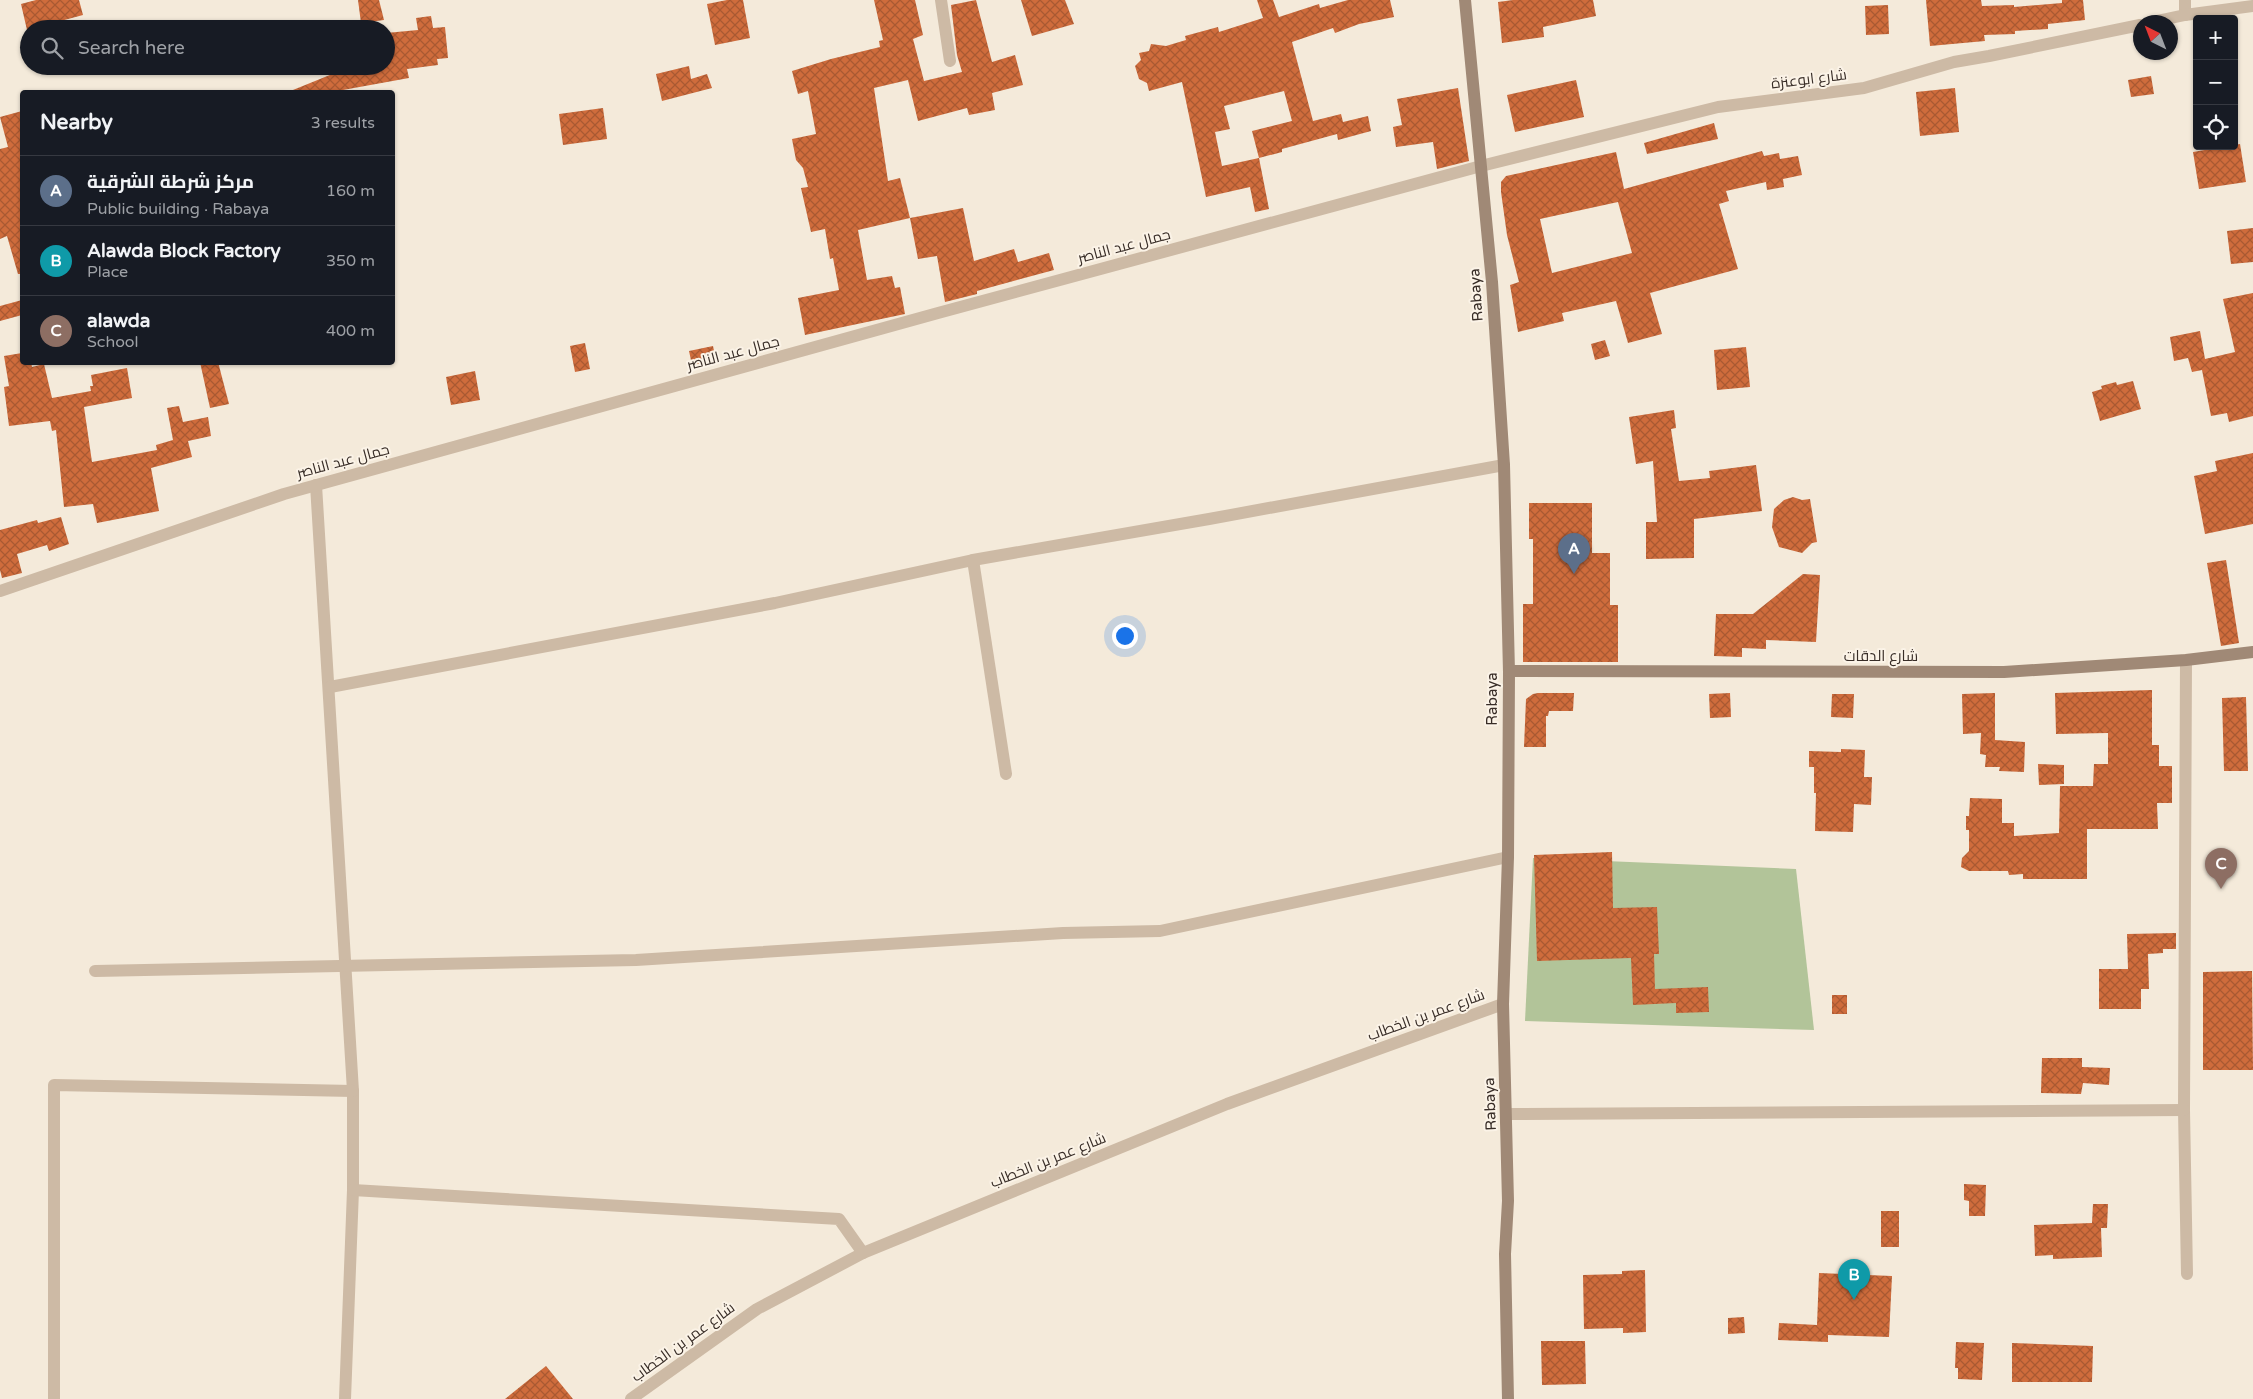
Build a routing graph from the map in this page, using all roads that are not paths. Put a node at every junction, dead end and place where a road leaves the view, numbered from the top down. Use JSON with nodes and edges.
{"nodes":[{"id":1,"x":941,"y":0,"type":"edge"},
{"id":2,"x":1466,"y":0,"type":"edge"},
{"id":3,"x":2185,"y":0,"type":"edge"},
{"id":4,"x":2253,"y":6,"type":"edge"},
{"id":5,"x":2185,"y":15,"type":"junction"},
{"id":6,"x":2178,"y":16,"type":"edge"},
{"id":7,"x":2133,"y":26,"type":"edge"},
{"id":8,"x":950,"y":61,"type":"dead end"},
{"id":9,"x":1481,"y":166,"type":"junction"},
{"id":10,"x":1504,"y":464,"type":"junction"},
{"id":11,"x":316,"y":485,"type":"junction"},
{"id":12,"x":973,"y":560,"type":"junction"},
{"id":13,"x":0,"y":590,"type":"edge"},
{"id":14,"x":2253,"y":652,"type":"edge"},
{"id":15,"x":2186,"y":660,"type":"junction"},
{"id":16,"x":1509,"y":671,"type":"junction"},
{"id":17,"x":330,"y":687,"type":"junction"},
{"id":18,"x":1006,"y":774,"type":"dead end"},
{"id":19,"x":1508,"y":857,"type":"junction"},
{"id":20,"x":347,"y":967,"type":"junction"},
{"id":21,"x":95,"y":971,"type":"dead end"},
{"id":22,"x":1503,"y":1004,"type":"junction"},
{"id":23,"x":353,"y":1091,"type":"junction"},
{"id":24,"x":2184,"y":1110,"type":"junction"},
{"id":25,"x":1506,"y":1114,"type":"junction"},
{"id":26,"x":353,"y":1190,"type":"junction"},
{"id":27,"x":863,"y":1253,"type":"junction"},
{"id":28,"x":2187,"y":1274,"type":"dead end"},
{"id":29,"x":54,"y":1399,"type":"edge"},
{"id":30,"x":345,"y":1399,"type":"edge"},
{"id":31,"x":631,"y":1399,"type":"edge"},
{"id":32,"x":1508,"y":1399,"type":"edge"}],
"edges":[{"from":1,"to":8,"type":"street"},
{"from":2,"to":9,"type":"street","name":"Rabaya"},
{"from":3,"to":5,"type":"street"},
{"from":4,"to":5,"type":"street"},
{"from":5,"to":6,"type":"street"},
{"from":7,"to":9,"type":"street","name":"شارع ابوعنزة"},
{"from":9,"to":10,"type":"street","name":"Rabaya"},
{"from":9,"to":11,"type":"street","name":"جمال عبد الناصر"},
{"from":10,"to":12,"type":"street"},
{"from":10,"to":16,"type":"street","name":"Rabaya"},
{"from":11,"to":13,"type":"street","name":"جمال عبد الناصر"},
{"from":11,"to":17,"type":"street"},
{"from":12,"to":17,"type":"street"},
{"from":12,"to":18,"type":"street"},
{"from":14,"to":15,"type":"street","name":"شارع الدقات"},
{"from":15,"to":16,"type":"street","name":"شارع الدقات"},
{"from":15,"to":24,"type":"street"},
{"from":16,"to":19,"type":"street","name":"Rabaya"},
{"from":17,"to":20,"type":"street"},
{"from":19,"to":20,"type":"street"},
{"from":19,"to":22,"type":"street","name":"Rabaya"},
{"from":20,"to":21,"type":"street"},
{"from":20,"to":23,"type":"street"},
{"from":22,"to":25,"type":"street","name":"Rabaya"},
{"from":22,"to":27,"type":"street","name":"شارع عمر بن الخطاب"},
{"from":23,"to":26,"type":"street"},
{"from":23,"to":29,"type":"street"},
{"from":24,"to":25,"type":"street"},
{"from":24,"to":28,"type":"street"},
{"from":25,"to":32,"type":"street","name":"Rabaya"},
{"from":26,"to":27,"type":"street"},
{"from":26,"to":30,"type":"street"},
{"from":27,"to":31,"type":"street","name":"شارع عمر بن الخطاب"}]}
